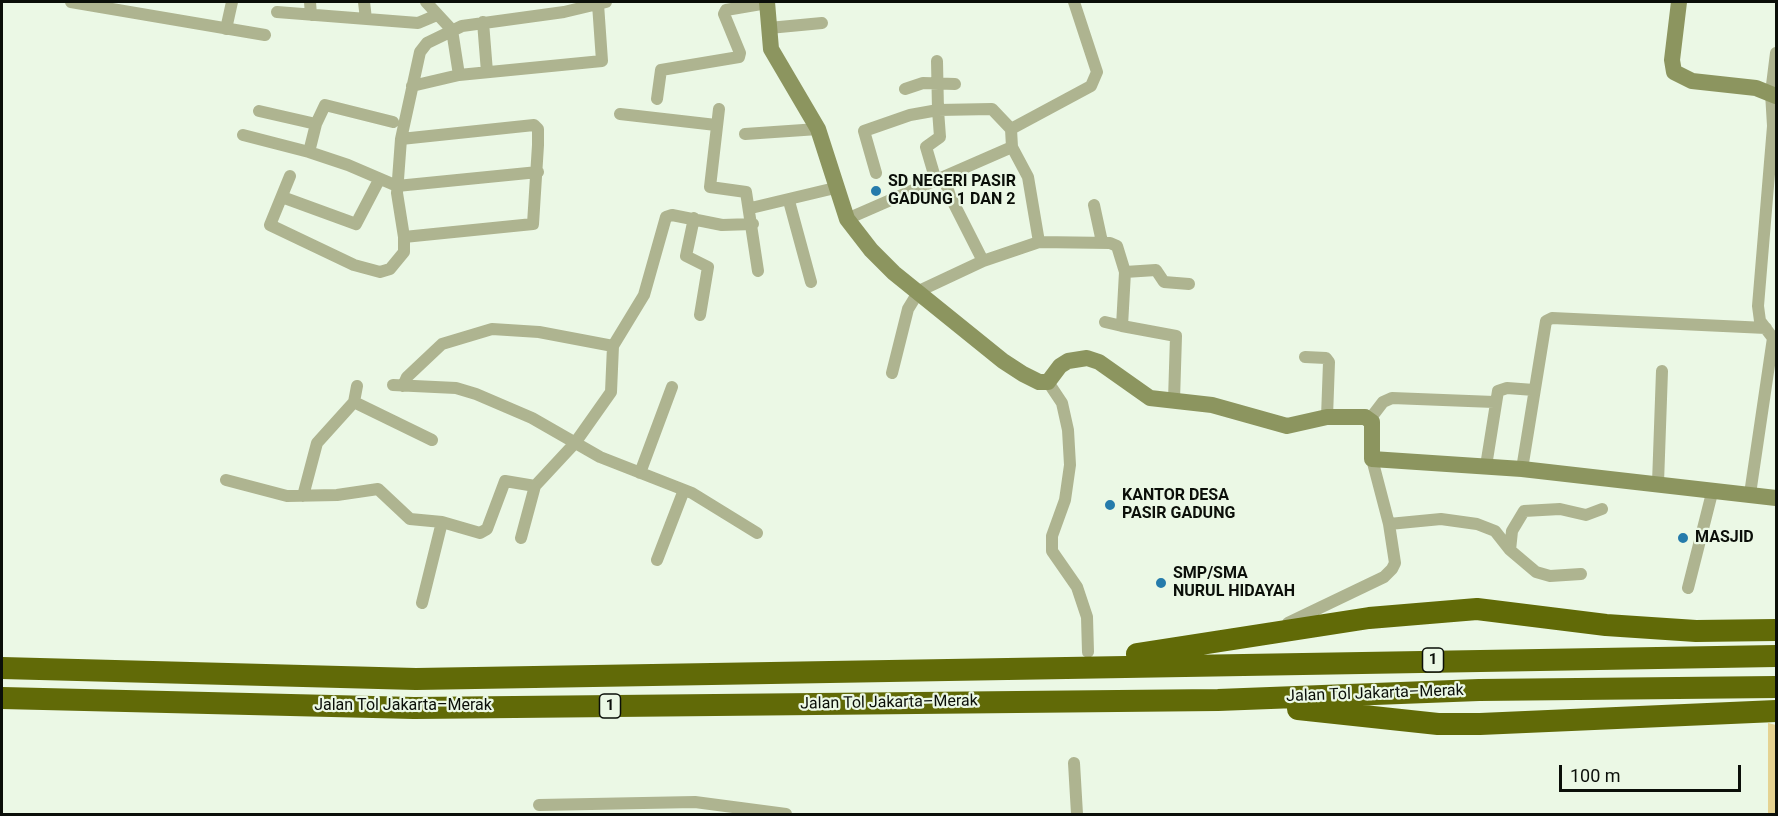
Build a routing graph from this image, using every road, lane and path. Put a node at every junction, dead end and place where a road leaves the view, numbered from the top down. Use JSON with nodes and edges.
{"nodes":[{"id":1,"x":71,"y":2,"type":"edge"},
{"id":2,"x":232,"y":2,"type":"edge"},
{"id":3,"x":310,"y":2,"type":"edge"},
{"id":4,"x":364,"y":2,"type":"edge"},
{"id":5,"x":426,"y":2,"type":"edge"},
{"id":6,"x":767,"y":2,"type":"edge"},
{"id":7,"x":1074,"y":2,"type":"edge"},
{"id":8,"x":1678,"y":2,"type":"edge"},
{"id":9,"x":602,"y":3,"type":"edge"},
{"id":10,"x":128,"y":7,"type":"edge"},
{"id":11,"x":277,"y":12,"type":"dead end"},
{"id":12,"x":311,"y":15,"type":"junction"},
{"id":13,"x":438,"y":16,"type":"junction"},
{"id":14,"x":366,"y":19,"type":"junction"},
{"id":15,"x":483,"y":22,"type":"junction"},
{"id":16,"x":822,"y":23,"type":"dead end"},
{"id":17,"x":769,"y":28,"type":"junction"},
{"id":18,"x":226,"y":29,"type":"junction"},
{"id":19,"x":450,"y":29,"type":"junction"},
{"id":20,"x":264,"y":35,"type":"dead end"},
{"id":21,"x":1776,"y":53,"type":"edge"},
{"id":22,"x":937,"y":60,"type":"dead end"},
{"id":23,"x":487,"y":72,"type":"junction"},
{"id":24,"x":459,"y":75,"type":"junction"},
{"id":25,"x":937,"y":84,"type":"junction"},
{"id":26,"x":955,"y":84,"type":"dead end"},
{"id":27,"x":412,"y":86,"type":"junction"},
{"id":28,"x":905,"y":89,"type":"dead end"},
{"id":29,"x":1774,"y":94,"type":"edge"},
{"id":30,"x":657,"y":99,"type":"dead end"},
{"id":31,"x":719,"y":109,"type":"dead end"},
{"id":32,"x":259,"y":111,"type":"dead end"},
{"id":33,"x":938,"y":111,"type":"junction"},
{"id":34,"x":620,"y":114,"type":"dead end"},
{"id":35,"x":393,"y":122,"type":"dead end"},
{"id":36,"x":316,"y":124,"type":"junction"},
{"id":37,"x":716,"y":125,"type":"junction"},
{"id":38,"x":818,"y":129,"type":"junction"},
{"id":39,"x":1011,"y":129,"type":"junction"},
{"id":40,"x":745,"y":134,"type":"dead end"},
{"id":41,"x":243,"y":135,"type":"dead end"},
{"id":42,"x":401,"y":139,"type":"junction"},
{"id":43,"x":1012,"y":147,"type":"junction"},
{"id":44,"x":309,"y":152,"type":"junction"},
{"id":45,"x":1773,"y":166,"type":"edge"},
{"id":46,"x":538,"y":172,"type":"junction"},
{"id":47,"x":876,"y":173,"type":"dead end"},
{"id":48,"x":290,"y":176,"type":"dead end"},
{"id":49,"x":940,"y":179,"type":"junction"},
{"id":50,"x":388,"y":183,"type":"junction"},
{"id":51,"x":835,"y":188,"type":"junction"},
{"id":52,"x":282,"y":197,"type":"junction"},
{"id":53,"x":789,"y":201,"type":"junction"},
{"id":54,"x":1094,"y":206,"type":"dead end"},
{"id":55,"x":751,"y":208,"type":"junction"},
{"id":56,"x":694,"y":218,"type":"junction"},
{"id":57,"x":847,"y":219,"type":"junction"},
{"id":58,"x":753,"y":224,"type":"junction"},
{"id":59,"x":404,"y":237,"type":"junction"},
{"id":60,"x":1039,"y":242,"type":"junction"},
{"id":61,"x":1102,"y":242,"type":"junction"},
{"id":62,"x":983,"y":261,"type":"junction"},
{"id":63,"x":758,"y":272,"type":"dead end"},
{"id":64,"x":1125,"y":272,"type":"junction"},
{"id":65,"x":811,"y":282,"type":"dead end"},
{"id":66,"x":1189,"y":284,"type":"dead end"},
{"id":67,"x":919,"y":291,"type":"junction"},
{"id":68,"x":700,"y":315,"type":"dead end"},
{"id":69,"x":1105,"y":322,"type":"dead end"},
{"id":70,"x":1122,"y":326,"type":"junction"},
{"id":71,"x":1766,"y":328,"type":"junction"},
{"id":72,"x":613,"y":346,"type":"junction"},
{"id":73,"x":1305,"y":357,"type":"dead end"},
{"id":74,"x":1662,"y":370,"type":"dead end"},
{"id":75,"x":892,"y":373,"type":"dead end"},
{"id":76,"x":1048,"y":381,"type":"junction"},
{"id":77,"x":357,"y":386,"type":"dead end"},
{"id":78,"x":672,"y":387,"type":"dead end"},
{"id":79,"x":1534,"y":390,"type":"junction"},
{"id":80,"x":1174,"y":400,"type":"junction"},
{"id":81,"x":354,"y":402,"type":"junction"},
{"id":82,"x":1494,"y":402,"type":"junction"},
{"id":83,"x":1328,"y":417,"type":"junction"},
{"id":84,"x":1370,"y":419,"type":"junction"},
{"id":85,"x":432,"y":440,"type":"dead end"},
{"id":86,"x":575,"y":443,"type":"junction"},
{"id":87,"x":1372,"y":461,"type":"junction"},
{"id":88,"x":1486,"y":466,"type":"junction"},
{"id":89,"x":1522,"y":469,"type":"junction"},
{"id":90,"x":640,"y":473,"type":"junction"},
{"id":91,"x":226,"y":480,"type":"dead end"},
{"id":92,"x":1658,"y":483,"type":"junction"},
{"id":93,"x":535,"y":486,"type":"junction"},
{"id":94,"x":1713,"y":489,"type":"junction"},
{"id":95,"x":684,"y":490,"type":"junction"},
{"id":96,"x":1750,"y":494,"type":"junction"},
{"id":97,"x":303,"y":496,"type":"junction"},
{"id":98,"x":1776,"y":498,"type":"edge"},
{"id":99,"x":1602,"y":509,"type":"dead end"},
{"id":100,"x":442,"y":522,"type":"junction"},
{"id":101,"x":1389,"y":524,"type":"junction"},
{"id":102,"x":757,"y":533,"type":"dead end"},
{"id":103,"x":521,"y":538,"type":"dead end"},
{"id":104,"x":1510,"y":550,"type":"junction"},
{"id":105,"x":657,"y":560,"type":"dead end"},
{"id":106,"x":1581,"y":574,"type":"dead end"},
{"id":107,"x":1688,"y":588,"type":"dead end"},
{"id":108,"x":422,"y":603,"type":"dead end"},
{"id":109,"x":1776,"y":630,"type":"edge"},
{"id":110,"x":1259,"y":635,"type":"junction"},
{"id":111,"x":1776,"y":656,"type":"edge"},
{"id":112,"x":1089,"y":659,"type":"junction"},
{"id":113,"x":2,"y":668,"type":"edge"},
{"id":114,"x":1776,"y":687,"type":"edge"},
{"id":115,"x":2,"y":698,"type":"edge"},
{"id":116,"x":1218,"y":700,"type":"junction"},
{"id":117,"x":1776,"y":711,"type":"edge"},
{"id":118,"x":1074,"y":763,"type":"dead end"},
{"id":119,"x":539,"y":805,"type":"dead end"},
{"id":120,"x":740,"y":812,"type":"edge"},
{"id":121,"x":784,"y":814,"type":"edge"},
{"id":122,"x":1077,"y":814,"type":"edge"}],
"edges":[{"from":1,"to":10,"type":"street"},
{"from":2,"to":18,"type":"street"},
{"from":3,"to":12,"type":"street"},
{"from":4,"to":14,"type":"street"},
{"from":5,"to":13,"type":"street"},
{"from":6,"to":17,"type":"street"},
{"from":6,"to":30,"type":"street"},
{"from":7,"to":39,"type":"street"},
{"from":8,"to":29,"type":"street"},
{"from":9,"to":15,"type":"street"},
{"from":9,"to":23,"type":"street"},
{"from":10,"to":18,"type":"street"},
{"from":11,"to":12,"type":"street"},
{"from":12,"to":14,"type":"street"},
{"from":13,"to":14,"type":"street"},
{"from":13,"to":19,"type":"street"},
{"from":15,"to":19,"type":"street"},
{"from":15,"to":23,"type":"street"},
{"from":16,"to":17,"type":"street"},
{"from":17,"to":38,"type":"street"},
{"from":18,"to":20,"type":"street"},
{"from":19,"to":24,"type":"street"},
{"from":19,"to":27,"type":"street"},
{"from":21,"to":29,"type":"street"},
{"from":22,"to":25,"type":"street"},
{"from":23,"to":24,"type":"street"},
{"from":24,"to":27,"type":"street"},
{"from":25,"to":26,"type":"street"},
{"from":25,"to":28,"type":"street"},
{"from":25,"to":33,"type":"street"},
{"from":27,"to":42,"type":"street"},
{"from":29,"to":45,"type":"street"},
{"from":31,"to":37,"type":"street"},
{"from":32,"to":36,"type":"street"},
{"from":33,"to":39,"type":"street"},
{"from":33,"to":47,"type":"street"},
{"from":33,"to":49,"type":"street"},
{"from":34,"to":37,"type":"street"},
{"from":35,"to":36,"type":"street"},
{"from":36,"to":44,"type":"street"},
{"from":37,"to":55,"type":"street"},
{"from":38,"to":40,"type":"street"},
{"from":38,"to":51,"type":"street"},
{"from":39,"to":43,"type":"street"},
{"from":41,"to":44,"type":"street"},
{"from":42,"to":46,"type":"street"},
{"from":42,"to":50,"type":"street"},
{"from":43,"to":49,"type":"street"},
{"from":43,"to":60,"type":"street"},
{"from":44,"to":50,"type":"street"},
{"from":45,"to":71,"type":"street"},
{"from":46,"to":50,"type":"street"},
{"from":46,"to":59,"type":"street"},
{"from":48,"to":52,"type":"street"},
{"from":49,"to":57,"type":"street"},
{"from":49,"to":62,"type":"street"},
{"from":50,"to":52,"type":"street"},
{"from":50,"to":59,"type":"street"},
{"from":51,"to":53,"type":"street"},
{"from":51,"to":57,"type":"street"},
{"from":52,"to":59,"type":"street"},
{"from":53,"to":55,"type":"street"},
{"from":53,"to":65,"type":"street"},
{"from":54,"to":61,"type":"street"},
{"from":55,"to":58,"type":"street"},
{"from":56,"to":58,"type":"street"},
{"from":56,"to":68,"type":"street"},
{"from":56,"to":72,"type":"street"},
{"from":57,"to":67,"type":"street"},
{"from":58,"to":63,"type":"street"},
{"from":60,"to":61,"type":"street"},
{"from":60,"to":62,"type":"street"},
{"from":61,"to":64,"type":"street"},
{"from":62,"to":67,"type":"street"},
{"from":64,"to":66,"type":"street"},
{"from":64,"to":70,"type":"street"},
{"from":67,"to":75,"type":"street"},
{"from":67,"to":76,"type":"street"},
{"from":69,"to":70,"type":"street"},
{"from":70,"to":80,"type":"street"},
{"from":71,"to":79,"type":"street"},
{"from":71,"to":96,"type":"street"},
{"from":72,"to":86,"type":"street"},
{"from":72,"to":86,"type":"street"},
{"from":73,"to":83,"type":"street"},
{"from":74,"to":92,"type":"street"},
{"from":76,"to":80,"type":"street"},
{"from":76,"to":112,"type":"street"},
{"from":77,"to":81,"type":"street"},
{"from":78,"to":90,"type":"street"},
{"from":79,"to":82,"type":"street"},
{"from":79,"to":89,"type":"street"},
{"from":80,"to":83,"type":"street"},
{"from":81,"to":85,"type":"street"},
{"from":81,"to":97,"type":"street"},
{"from":82,"to":84,"type":"street"},
{"from":82,"to":88,"type":"street"},
{"from":83,"to":84,"type":"street"},
{"from":84,"to":87,"type":"street"},
{"from":86,"to":90,"type":"street"},
{"from":86,"to":93,"type":"street"},
{"from":87,"to":88,"type":"street"},
{"from":87,"to":101,"type":"street"},
{"from":88,"to":89,"type":"street"},
{"from":89,"to":92,"type":"street"},
{"from":90,"to":95,"type":"street"},
{"from":91,"to":97,"type":"street"},
{"from":92,"to":94,"type":"street"},
{"from":93,"to":100,"type":"street"},
{"from":93,"to":103,"type":"street"},
{"from":94,"to":96,"type":"street"},
{"from":94,"to":107,"type":"street"},
{"from":95,"to":102,"type":"street"},
{"from":95,"to":105,"type":"street"},
{"from":96,"to":98,"type":"street"},
{"from":97,"to":100,"type":"street"},
{"from":99,"to":104,"type":"street"},
{"from":100,"to":108,"type":"street"},
{"from":101,"to":104,"type":"street"},
{"from":101,"to":110,"type":"street"},
{"from":104,"to":106,"type":"street"},
{"from":109,"to":110,"type":"highway"},
{"from":110,"to":112,"type":"highway"},
{"from":111,"to":112,"type":"highway","name":"Jalan Tol Jakarta–Merak","number":"1"},
{"from":112,"to":113,"type":"highway","name":"Jalan Tol Jakarta–Merak","number":"1"},
{"from":114,"to":116,"type":"highway","name":"Jalan Tol Jakarta–Merak","number":"1"},
{"from":115,"to":116,"type":"highway","name":"Jalan Tol Jakarta–Merak","number":"1"},
{"from":116,"to":117,"type":"highway"},
{"from":118,"to":122,"type":"street"},
{"from":119,"to":120,"type":"street"},
{"from":120,"to":121,"type":"street"}]}
